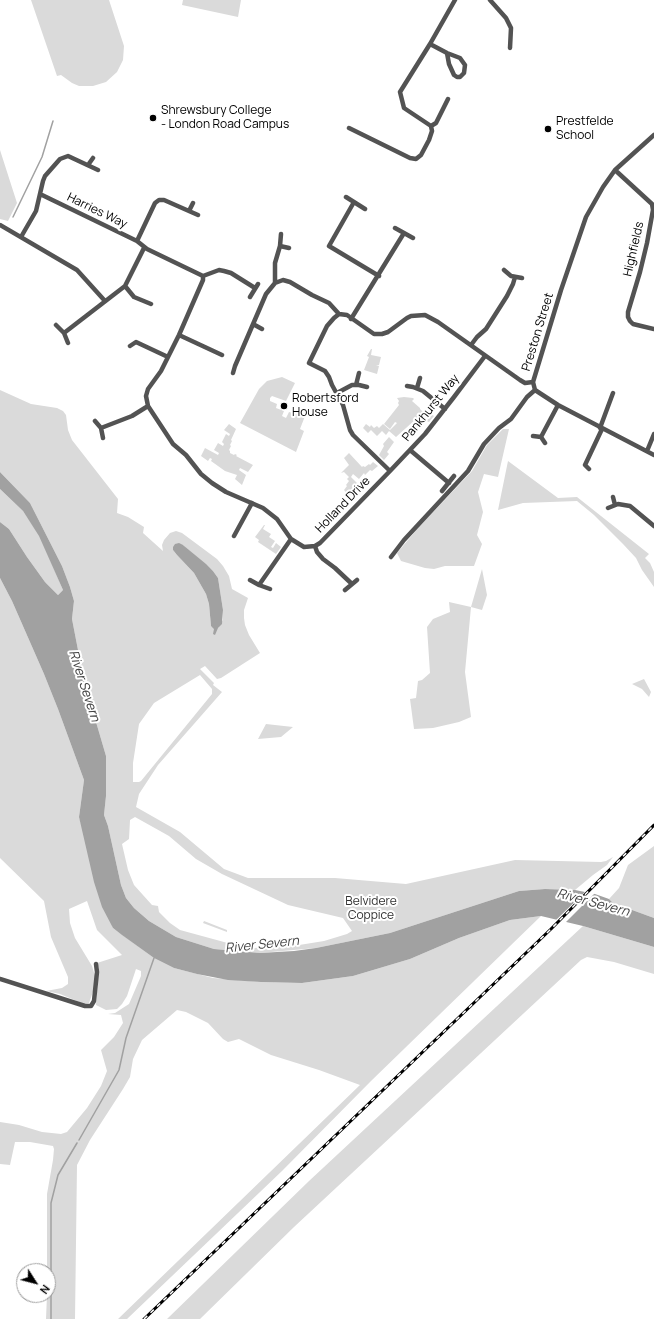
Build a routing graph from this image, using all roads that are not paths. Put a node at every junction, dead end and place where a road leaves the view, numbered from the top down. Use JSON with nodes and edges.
{"nodes":[{"id":1,"x":455,"y":0,"type":"edge"},
{"id":2,"x":490,"y":0,"type":"edge"},
{"id":3,"x":430,"y":44,"type":"junction"},
{"id":4,"x":510,"y":48,"type":"dead end"},
{"id":5,"x":447,"y":53,"type":"junction"},
{"id":6,"x":448,"y":99,"type":"dead end"},
{"id":7,"x":431,"y":126,"type":"junction"},
{"id":8,"x":349,"y":128,"type":"dead end"},
{"id":9,"x":654,"y":135,"type":"edge"},
{"id":10,"x":93,"y":158,"type":"dead end"},
{"id":11,"x":88,"y":165,"type":"junction"},
{"id":12,"x":98,"y":170,"type":"dead end"},
{"id":13,"x":615,"y":170,"type":"junction"},
{"id":14,"x":40,"y":194,"type":"junction"},
{"id":15,"x":346,"y":197,"type":"dead end"},
{"id":16,"x":354,"y":202,"type":"junction"},
{"id":17,"x":193,"y":203,"type":"dead end"},
{"id":18,"x":365,"y":209,"type":"dead end"},
{"id":19,"x":189,"y":211,"type":"junction"},
{"id":20,"x":198,"y":215,"type":"dead end"},
{"id":21,"x":0,"y":225,"type":"edge"},
{"id":22,"x":395,"y":228,"type":"dead end"},
{"id":23,"x":404,"y":233,"type":"junction"},
{"id":24,"x":281,"y":234,"type":"dead end"},
{"id":25,"x":21,"y":237,"type":"junction"},
{"id":26,"x":413,"y":238,"type":"dead end"},
{"id":27,"x":137,"y":241,"type":"junction"},
{"id":28,"x":280,"y":246,"type":"junction"},
{"id":29,"x":144,"y":248,"type":"junction"},
{"id":30,"x":289,"y":248,"type":"dead end"},
{"id":31,"x":504,"y":270,"type":"dead end"},
{"id":32,"x":203,"y":276,"type":"junction"},
{"id":33,"x":379,"y":276,"type":"junction"},
{"id":34,"x":515,"y":277,"type":"junction"},
{"id":35,"x":522,"y":278,"type":"dead end"},
{"id":36,"x":275,"y":283,"type":"junction"},
{"id":37,"x":125,"y":286,"type":"junction"},
{"id":38,"x":250,"y":297,"type":"dead end"},
{"id":39,"x":105,"y":301,"type":"junction"},
{"id":40,"x":151,"y":304,"type":"dead end"},
{"id":41,"x":339,"y":314,"type":"junction"},
{"id":42,"x":352,"y":319,"type":"junction"},
{"id":43,"x":253,"y":324,"type":"junction"},
{"id":44,"x":56,"y":325,"type":"dead end"},
{"id":45,"x":262,"y":329,"type":"dead end"},
{"id":46,"x":654,"y":329,"type":"edge"},
{"id":47,"x":64,"y":333,"type":"junction"},
{"id":48,"x":179,"y":335,"type":"junction"},
{"id":49,"x":68,"y":343,"type":"dead end"},
{"id":50,"x":471,"y":345,"type":"junction"},
{"id":51,"x":130,"y":346,"type":"dead end"},
{"id":52,"x":222,"y":355,"type":"dead end"},
{"id":53,"x":485,"y":356,"type":"junction"},
{"id":54,"x":168,"y":357,"type":"junction"},
{"id":55,"x":233,"y":373,"type":"dead end"},
{"id":56,"x":359,"y":373,"type":"dead end"},
{"id":57,"x":420,"y":378,"type":"dead end"},
{"id":58,"x":533,"y":382,"type":"junction"},
{"id":59,"x":356,"y":385,"type":"junction"},
{"id":60,"x":406,"y":386,"type":"dead end"},
{"id":61,"x":367,"y":388,"type":"dead end"},
{"id":62,"x":417,"y":388,"type":"junction"},
{"id":63,"x":535,"y":390,"type":"junction"},
{"id":64,"x":337,"y":393,"type":"junction"},
{"id":65,"x":614,"y":393,"type":"dead end"},
{"id":66,"x":605,"y":397,"type":"dead end"},
{"id":67,"x":611,"y":400,"type":"junction"},
{"id":68,"x":558,"y":405,"type":"junction"},
{"id":69,"x":148,"y":406,"type":"junction"},
{"id":70,"x":445,"y":409,"type":"junction"},
{"id":71,"x":95,"y":421,"type":"dead end"},
{"id":72,"x":101,"y":428,"type":"junction"},
{"id":73,"x":601,"y":428,"type":"junction"},
{"id":74,"x":654,"y":434,"type":"edge"},
{"id":75,"x":533,"y":436,"type":"dead end"},
{"id":76,"x":540,"y":437,"type":"junction"},
{"id":77,"x":102,"y":438,"type":"dead end"},
{"id":78,"x":545,"y":443,"type":"dead end"},
{"id":79,"x":410,"y":450,"type":"junction"},
{"id":80,"x":647,"y":452,"type":"junction"},
{"id":81,"x":654,"y":455,"type":"edge"},
{"id":82,"x":589,"y":469,"type":"dead end"},
{"id":83,"x":390,"y":471,"type":"junction"},
{"id":84,"x":454,"y":476,"type":"dead end"},
{"id":85,"x":449,"y":483,"type":"junction"},
{"id":86,"x":442,"y":491,"type":"dead end"},
{"id":87,"x":613,"y":497,"type":"dead end"},
{"id":88,"x":252,"y":503,"type":"junction"},
{"id":89,"x":615,"y":505,"type":"junction"},
{"id":90,"x":608,"y":508,"type":"dead end"},
{"id":91,"x":654,"y":526,"type":"edge"},
{"id":92,"x":234,"y":536,"type":"dead end"},
{"id":93,"x":291,"y":539,"type":"junction"},
{"id":94,"x":315,"y":546,"type":"junction"},
{"id":95,"x":391,"y":556,"type":"dead end"},
{"id":96,"x":250,"y":580,"type":"dead end"},
{"id":97,"x":357,"y":580,"type":"dead end"},
{"id":98,"x":352,"y":584,"type":"junction"},
{"id":99,"x":259,"y":585,"type":"junction"},
{"id":100,"x":270,"y":589,"type":"dead end"},
{"id":101,"x":345,"y":590,"type":"dead end"},
{"id":102,"x":96,"y":964,"type":"dead end"},
{"id":103,"x":0,"y":979,"type":"edge"}],
"edges":[{"from":1,"to":3,"type":"street"},
{"from":2,"to":4,"type":"street"},
{"from":3,"to":5,"type":"street"},
{"from":3,"to":7,"type":"street"},
{"from":5,"to":5,"type":"street"},
{"from":6,"to":7,"type":"street"},
{"from":7,"to":8,"type":"street"},
{"from":9,"to":13,"type":"street","name":"Preston Street"},
{"from":10,"to":11,"type":"street"},
{"from":11,"to":12,"type":"street"},
{"from":11,"to":14,"type":"street"},
{"from":13,"to":46,"type":"street","name":"Highfields"},
{"from":13,"to":58,"type":"street","name":"Preston Street"},
{"from":14,"to":25,"type":"street"},
{"from":14,"to":27,"type":"street","name":"Harries Way"},
{"from":15,"to":16,"type":"street"},
{"from":16,"to":18,"type":"street"},
{"from":16,"to":33,"type":"street"},
{"from":17,"to":19,"type":"street"},
{"from":19,"to":20,"type":"street"},
{"from":19,"to":27,"type":"street"},
{"from":21,"to":25,"type":"street"},
{"from":22,"to":23,"type":"street"},
{"from":23,"to":26,"type":"street"},
{"from":23,"to":33,"type":"street"},
{"from":24,"to":28,"type":"street"},
{"from":25,"to":39,"type":"street"},
{"from":27,"to":29,"type":"street","name":"Harries Way"},
{"from":28,"to":30,"type":"street"},
{"from":28,"to":36,"type":"street"},
{"from":29,"to":32,"type":"street"},
{"from":29,"to":37,"type":"street"},
{"from":31,"to":34,"type":"street"},
{"from":32,"to":38,"type":"street"},
{"from":32,"to":48,"type":"street"},
{"from":33,"to":42,"type":"street"},
{"from":34,"to":35,"type":"street"},
{"from":34,"to":50,"type":"street"},
{"from":36,"to":41,"type":"street"},
{"from":36,"to":43,"type":"street"},
{"from":37,"to":39,"type":"street"},
{"from":37,"to":40,"type":"street"},
{"from":39,"to":47,"type":"street"},
{"from":41,"to":42,"type":"street"},
{"from":41,"to":64,"type":"street"},
{"from":42,"to":50,"type":"street"},
{"from":43,"to":45,"type":"street"},
{"from":43,"to":55,"type":"street"},
{"from":44,"to":47,"type":"street"},
{"from":47,"to":49,"type":"street"},
{"from":48,"to":52,"type":"street"},
{"from":48,"to":54,"type":"street"},
{"from":50,"to":53,"type":"street"},
{"from":51,"to":54,"type":"street"},
{"from":53,"to":58,"type":"street"},
{"from":53,"to":70,"type":"street","name":"Pankhurst Way"},
{"from":54,"to":69,"type":"street"},
{"from":56,"to":59,"type":"street"},
{"from":57,"to":62,"type":"street"},
{"from":58,"to":63,"type":"street","name":"Preston Street"},
{"from":59,"to":61,"type":"street"},
{"from":59,"to":64,"type":"street"},
{"from":60,"to":62,"type":"street"},
{"from":62,"to":70,"type":"street"},
{"from":63,"to":68,"type":"street"},
{"from":63,"to":95,"type":"street","name":"Preston Street"},
{"from":64,"to":83,"type":"street"},
{"from":65,"to":67,"type":"street"},
{"from":66,"to":67,"type":"street"},
{"from":67,"to":73,"type":"street"},
{"from":68,"to":73,"type":"street"},
{"from":68,"to":76,"type":"street"},
{"from":69,"to":72,"type":"street"},
{"from":69,"to":88,"type":"street"},
{"from":70,"to":79,"type":"street","name":"Pankhurst Way"},
{"from":71,"to":72,"type":"street"},
{"from":72,"to":77,"type":"street"},
{"from":73,"to":80,"type":"street"},
{"from":73,"to":82,"type":"street"},
{"from":74,"to":80,"type":"street"},
{"from":75,"to":76,"type":"street"},
{"from":76,"to":78,"type":"street"},
{"from":79,"to":83,"type":"street","name":"Pankhurst Way"},
{"from":79,"to":85,"type":"street"},
{"from":80,"to":81,"type":"street"},
{"from":83,"to":94,"type":"street","name":"Holland Drive"},
{"from":84,"to":85,"type":"street"},
{"from":85,"to":86,"type":"street"},
{"from":87,"to":89,"type":"street"},
{"from":88,"to":92,"type":"street"},
{"from":88,"to":93,"type":"street"},
{"from":89,"to":90,"type":"street"},
{"from":89,"to":91,"type":"street"},
{"from":93,"to":94,"type":"street","name":"Holland Drive"},
{"from":93,"to":99,"type":"street"},
{"from":94,"to":98,"type":"street"},
{"from":96,"to":99,"type":"street"},
{"from":97,"to":98,"type":"street"},
{"from":98,"to":101,"type":"street"},
{"from":99,"to":100,"type":"street"},
{"from":102,"to":103,"type":"street"}]}
